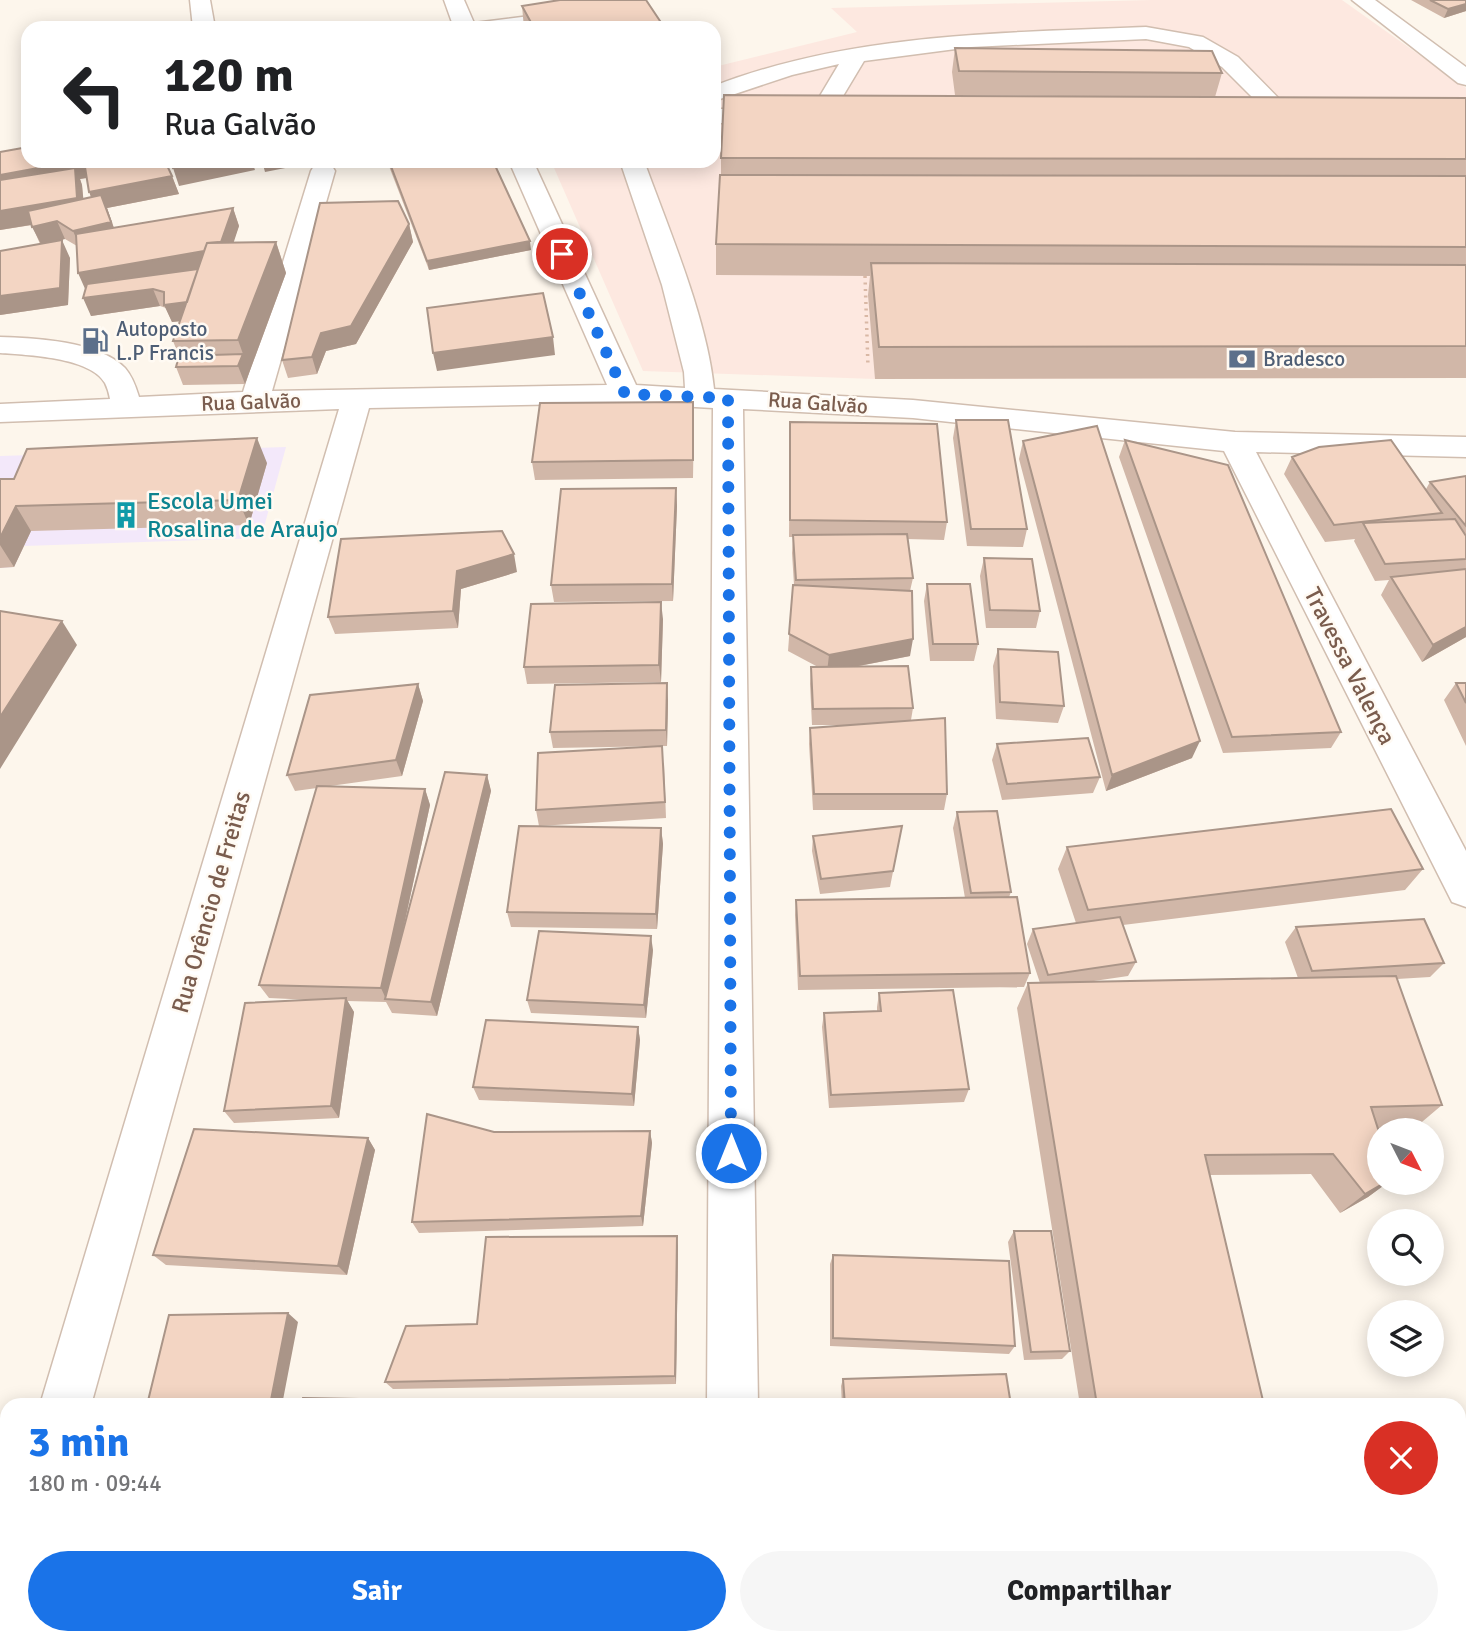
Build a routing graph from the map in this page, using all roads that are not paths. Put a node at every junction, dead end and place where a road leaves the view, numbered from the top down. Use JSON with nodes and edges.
{"nodes":[{"id":1,"x":200,"y":0,"type":"edge"},
{"id":2,"x":454,"y":0,"type":"edge"},
{"id":3,"x":1362,"y":0,"type":"edge"},
{"id":4,"x":596,"y":14,"type":"edge"},
{"id":5,"x":203,"y":21,"type":"edge"},
{"id":6,"x":462,"y":21,"type":"edge"},
{"id":7,"x":537,"y":21,"type":"edge"},
{"id":8,"x":856,"y":55,"type":"junction"},
{"id":9,"x":1466,"y":78,"type":"edge"},
{"id":10,"x":721,"y":91,"type":"edge"},
{"id":11,"x":721,"y":116,"type":"edge"},
{"id":12,"x":1251,"y":117,"type":"edge"},
{"id":13,"x":1285,"y":117,"type":"junction"},
{"id":14,"x":1312,"y":117,"type":"edge"},
{"id":15,"x":524,"y":168,"type":"edge"},
{"id":16,"x":634,"y":168,"type":"edge"},
{"id":17,"x":323,"y":171,"type":"dead end"},
{"id":18,"x":0,"y":345,"type":"edge"},
{"id":19,"x":625,"y":394,"type":"junction"},
{"id":20,"x":714,"y":397,"type":"junction"},
{"id":21,"x":356,"y":399,"type":"junction"},
{"id":22,"x":255,"y":401,"type":"junction"},
{"id":23,"x":127,"y":406,"type":"junction"},
{"id":24,"x":0,"y":413,"type":"edge"},
{"id":25,"x":1235,"y":442,"type":"junction"},
{"id":26,"x":1466,"y":447,"type":"edge"},
{"id":27,"x":1466,"y":890,"type":"edge"},
{"id":28,"x":67,"y":1398,"type":"edge"},
{"id":29,"x":732,"y":1398,"type":"edge"}],
"edges":[{"from":1,"to":5,"type":"street"},
{"from":2,"to":6,"type":"street"},
{"from":3,"to":9,"type":"street"},
{"from":4,"to":7,"type":"street"},
{"from":8,"to":10,"type":"street"},
{"from":8,"to":11,"type":"street"},
{"from":8,"to":13,"type":"street"},
{"from":12,"to":13,"type":"street"},
{"from":13,"to":14,"type":"street"},
{"from":15,"to":19,"type":"street"},
{"from":16,"to":20,"type":"street"},
{"from":17,"to":22,"type":"street"},
{"from":18,"to":23,"type":"street"},
{"from":19,"to":20,"type":"street","name":"Rua Galvão"},
{"from":19,"to":21,"type":"street","name":"Rua Galvão"},
{"from":20,"to":25,"type":"street","name":"Rua Galvão"},
{"from":20,"to":29,"type":"street"},
{"from":21,"to":22,"type":"street","name":"Rua Galvão"},
{"from":21,"to":28,"type":"street","name":"Rua Orêncio de Freitas"},
{"from":22,"to":23,"type":"street","name":"Rua Galvão"},
{"from":23,"to":24,"type":"street","name":"Rua Galvão"},
{"from":25,"to":26,"type":"street","name":"Rua Galvão"},
{"from":25,"to":27,"type":"street","name":"Travessa Valença"}]}
